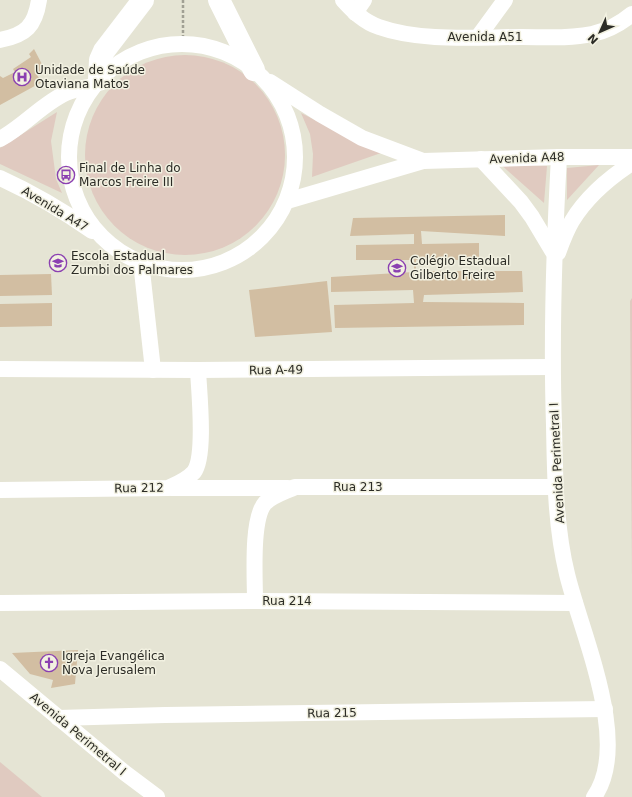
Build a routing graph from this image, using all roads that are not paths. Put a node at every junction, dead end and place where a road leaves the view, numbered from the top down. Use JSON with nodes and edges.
{"nodes":[{"id":1,"x":39,"y":0,"type":"edge"},
{"id":2,"x":143,"y":0,"type":"edge"},
{"id":3,"x":219,"y":0,"type":"edge"},
{"id":4,"x":343,"y":0,"type":"edge"},
{"id":5,"x":505,"y":0,"type":"edge"},
{"id":6,"x":359,"y":6,"type":"edge"},
{"id":7,"x":632,"y":14,"type":"edge"},
{"id":8,"x":478,"y":37,"type":"junction"},
{"id":9,"x":0,"y":40,"type":"edge"},
{"id":10,"x":257,"y":72,"type":"junction"},
{"id":11,"x":96,"y":83,"type":"junction"},
{"id":12,"x":0,"y":139,"type":"edge"},
{"id":13,"x":559,"y":157,"type":"junction"},
{"id":14,"x":632,"y":157,"type":"edge"},
{"id":15,"x":481,"y":159,"type":"junction"},
{"id":16,"x":423,"y":161,"type":"junction"},
{"id":17,"x":632,"y":163,"type":"edge"},
{"id":18,"x":0,"y":178,"type":"edge"},
{"id":19,"x":287,"y":201,"type":"junction"},
{"id":20,"x":109,"y":243,"type":"junction"},
{"id":21,"x":554,"y":258,"type":"junction"},
{"id":22,"x":141,"y":262,"type":"junction"},
{"id":23,"x":552,"y":367,"type":"junction"},
{"id":24,"x":0,"y":369,"type":"edge"},
{"id":25,"x":153,"y":370,"type":"junction"},
{"id":26,"x":198,"y":370,"type":"junction"},
{"id":27,"x":555,"y":487,"type":"junction"},
{"id":28,"x":168,"y":488,"type":"junction"},
{"id":29,"x":295,"y":488,"type":"junction"},
{"id":30,"x":0,"y":490,"type":"edge"},
{"id":31,"x":254,"y":601,"type":"junction"},
{"id":32,"x":0,"y":603,"type":"edge"},
{"id":33,"x":575,"y":603,"type":"junction"},
{"id":34,"x":0,"y":669,"type":"edge"},
{"id":35,"x":606,"y":709,"type":"junction"},
{"id":36,"x":58,"y":718,"type":"junction"},
{"id":37,"x":157,"y":797,"type":"edge"},
{"id":38,"x":594,"y":797,"type":"edge"}],
"edges":[{"from":1,"to":9,"type":"street"},
{"from":2,"to":11,"type":"street"},
{"from":3,"to":10,"type":"street"},
{"from":4,"to":6,"type":"street","name":"Avenida A51"},
{"from":5,"to":8,"type":"street"},
{"from":6,"to":8,"type":"street","name":"Avenida A51"},
{"from":7,"to":8,"type":"street","name":"Avenida A51"},
{"from":10,"to":11,"type":"street"},
{"from":10,"to":16,"type":"street","name":"Avenida A48"},
{"from":10,"to":19,"type":"street"},
{"from":11,"to":12,"type":"street"},
{"from":11,"to":20,"type":"street"},
{"from":13,"to":14,"type":"street","name":"Avenida A48"},
{"from":13,"to":15,"type":"street","name":"Avenida A48"},
{"from":13,"to":21,"type":"street","name":"Avenida Perimetral I"},
{"from":15,"to":16,"type":"street","name":"Avenida A48"},
{"from":15,"to":21,"type":"street"},
{"from":16,"to":19,"type":"street","name":"Avenida A48"},
{"from":17,"to":21,"type":"street","name":"Avenida Perimetral I"},
{"from":18,"to":20,"type":"street","name":"Avenida A47"},
{"from":19,"to":22,"type":"street"},
{"from":20,"to":22,"type":"street"},
{"from":21,"to":23,"type":"street","name":"Avenida Perimetral I"},
{"from":22,"to":25,"type":"street"},
{"from":23,"to":26,"type":"street","name":"Rua A-49"},
{"from":23,"to":27,"type":"street","name":"Avenida Perimetral I"},
{"from":24,"to":25,"type":"street","name":"Rua A-49"},
{"from":25,"to":26,"type":"street","name":"Rua A-49"},
{"from":26,"to":28,"type":"street","name":"Rua 212"},
{"from":27,"to":29,"type":"street","name":"Rua 213"},
{"from":27,"to":33,"type":"street","name":"Avenida Perimetral I"},
{"from":28,"to":29,"type":"street"},
{"from":28,"to":30,"type":"street","name":"Rua 212"},
{"from":29,"to":31,"type":"street","name":"Rua 213"},
{"from":31,"to":32,"type":"street","name":"Rua 214"},
{"from":31,"to":33,"type":"street","name":"Rua 214"},
{"from":33,"to":35,"type":"street","name":"Avenida Perimetral I"},
{"from":34,"to":36,"type":"street","name":"Avenida Perimetral I"},
{"from":35,"to":36,"type":"street","name":"Rua 215"},
{"from":35,"to":38,"type":"street","name":"Avenida Perimetral I"},
{"from":36,"to":37,"type":"street","name":"Avenida Perimetral I"}]}
